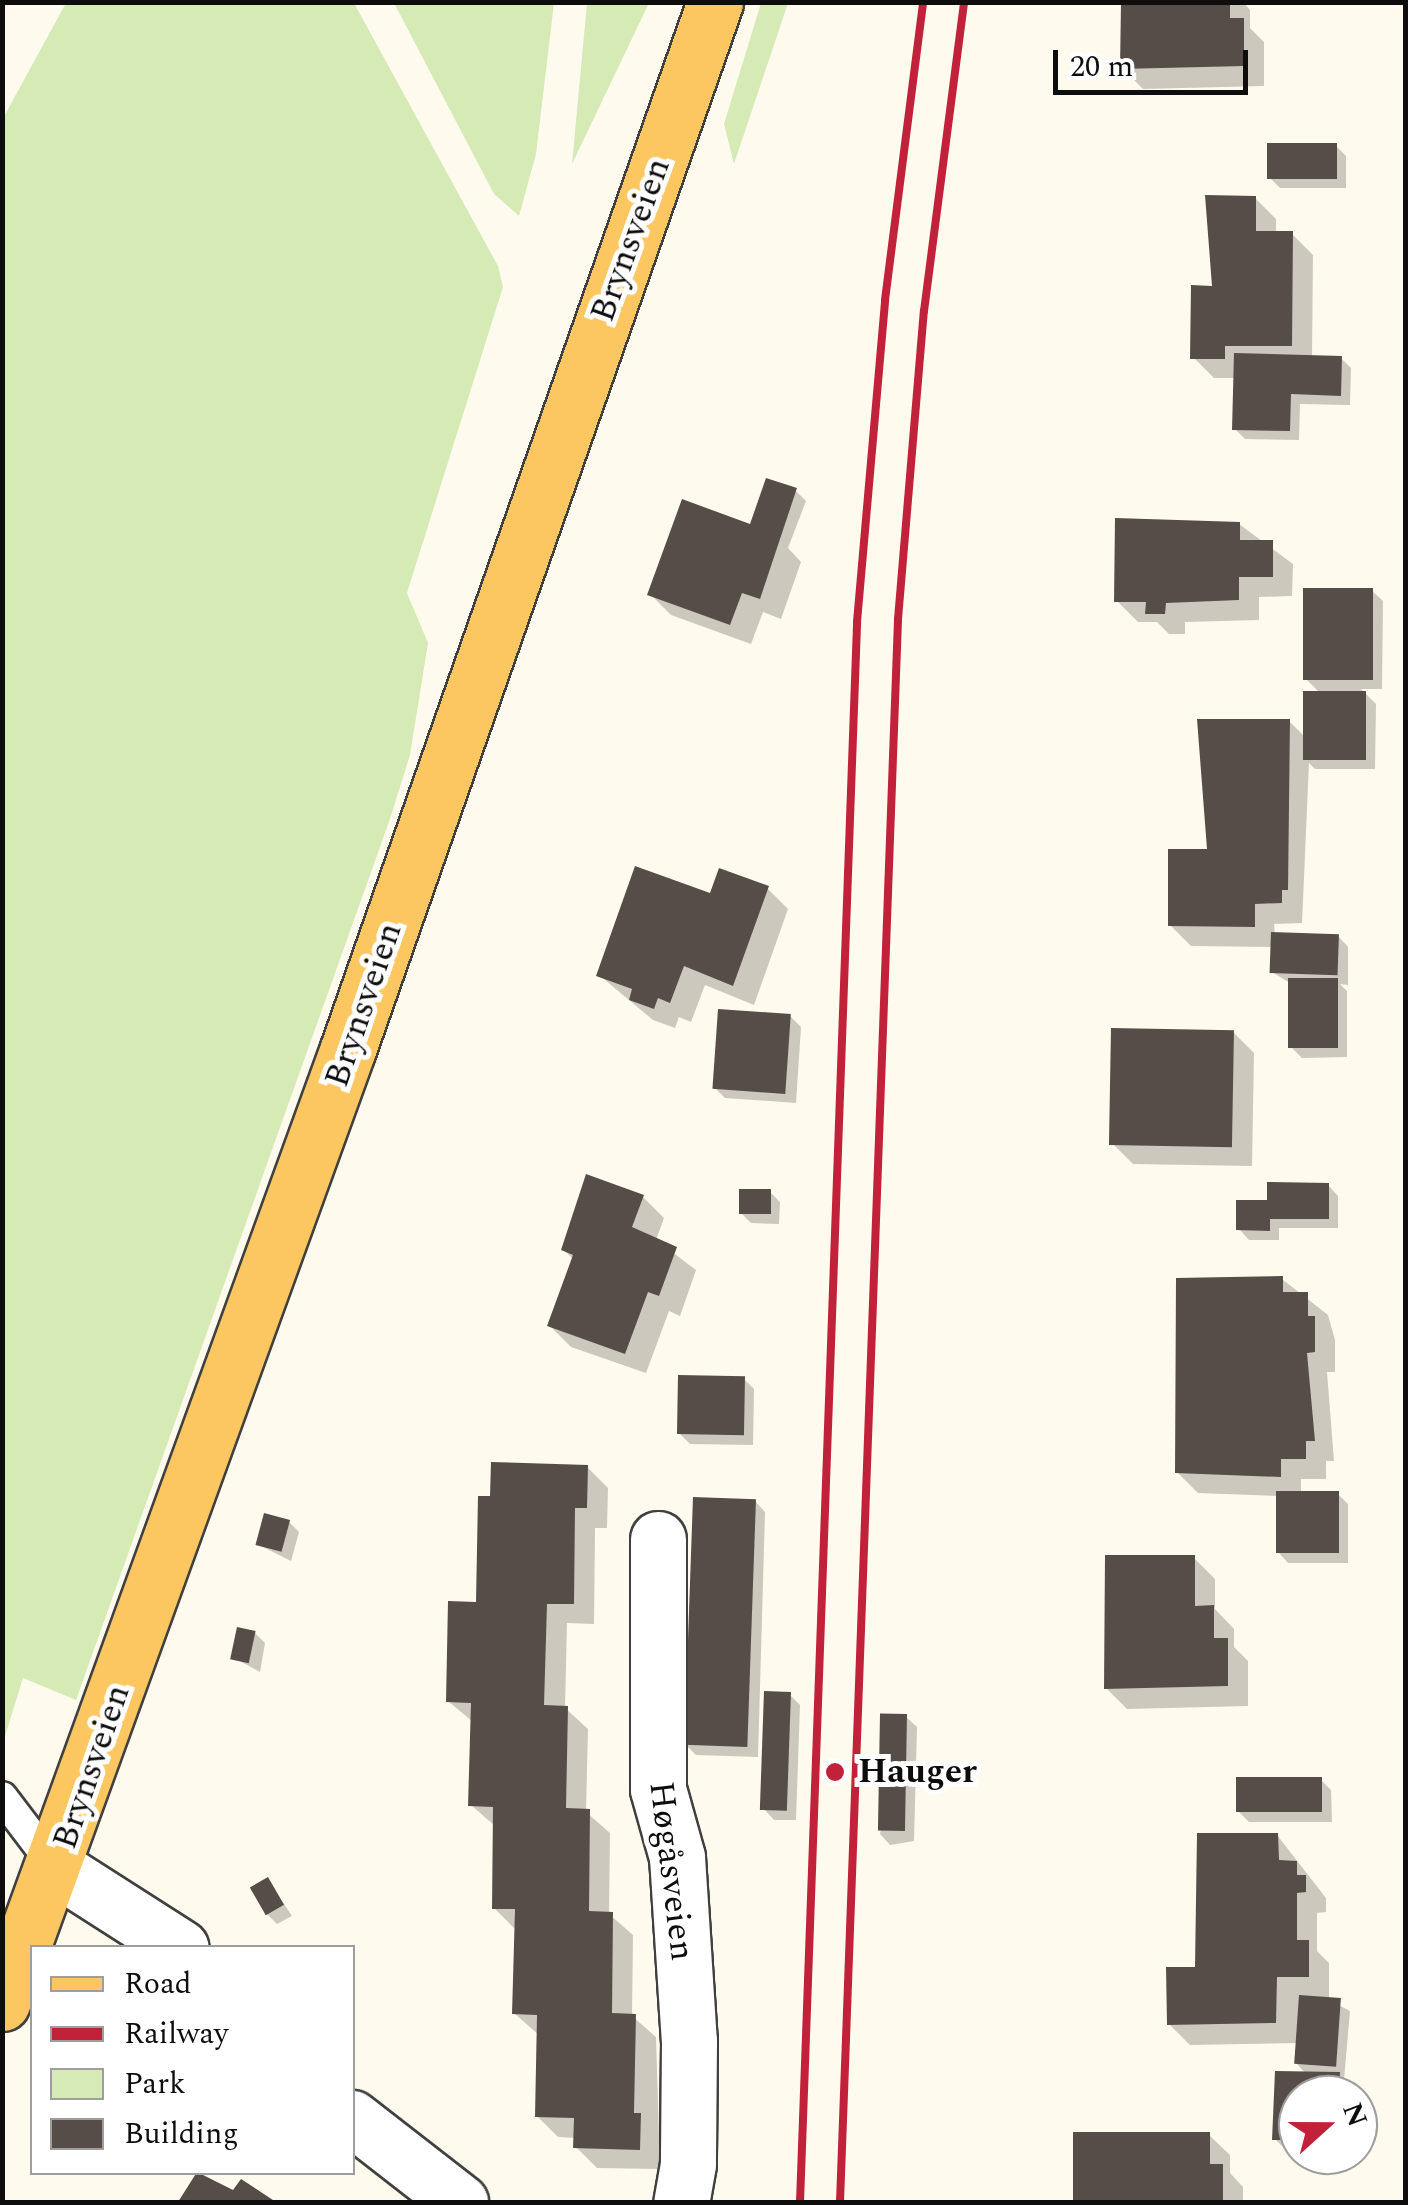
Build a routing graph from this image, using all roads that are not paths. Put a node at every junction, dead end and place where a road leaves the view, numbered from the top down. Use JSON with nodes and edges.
{"nodes":[{"id":1,"x":715,"y":2,"type":"edge"},
{"id":2,"x":658,"y":1539,"type":"dead end"},
{"id":3,"x":2,"y":1797,"type":"edge"},
{"id":4,"x":56,"y":1868,"type":"junction"},
{"id":5,"x":176,"y":1945,"type":"edge"},
{"id":6,"x":2,"y":2003,"type":"edge"},
{"id":7,"x":382,"y":2157,"type":"edge"},
{"id":8,"x":460,"y":2202,"type":"edge"},
{"id":9,"x":681,"y":2202,"type":"edge"}],
"edges":[{"from":1,"to":4,"type":"main road","name":"Brynsveien"},
{"from":2,"to":9,"type":"street","name":"Høgåsveien"},
{"from":3,"to":4,"type":"lane"},
{"from":4,"to":5,"type":"street"},
{"from":4,"to":6,"type":"main road","name":"Brynsveien"},
{"from":7,"to":8,"type":"street"}]}
